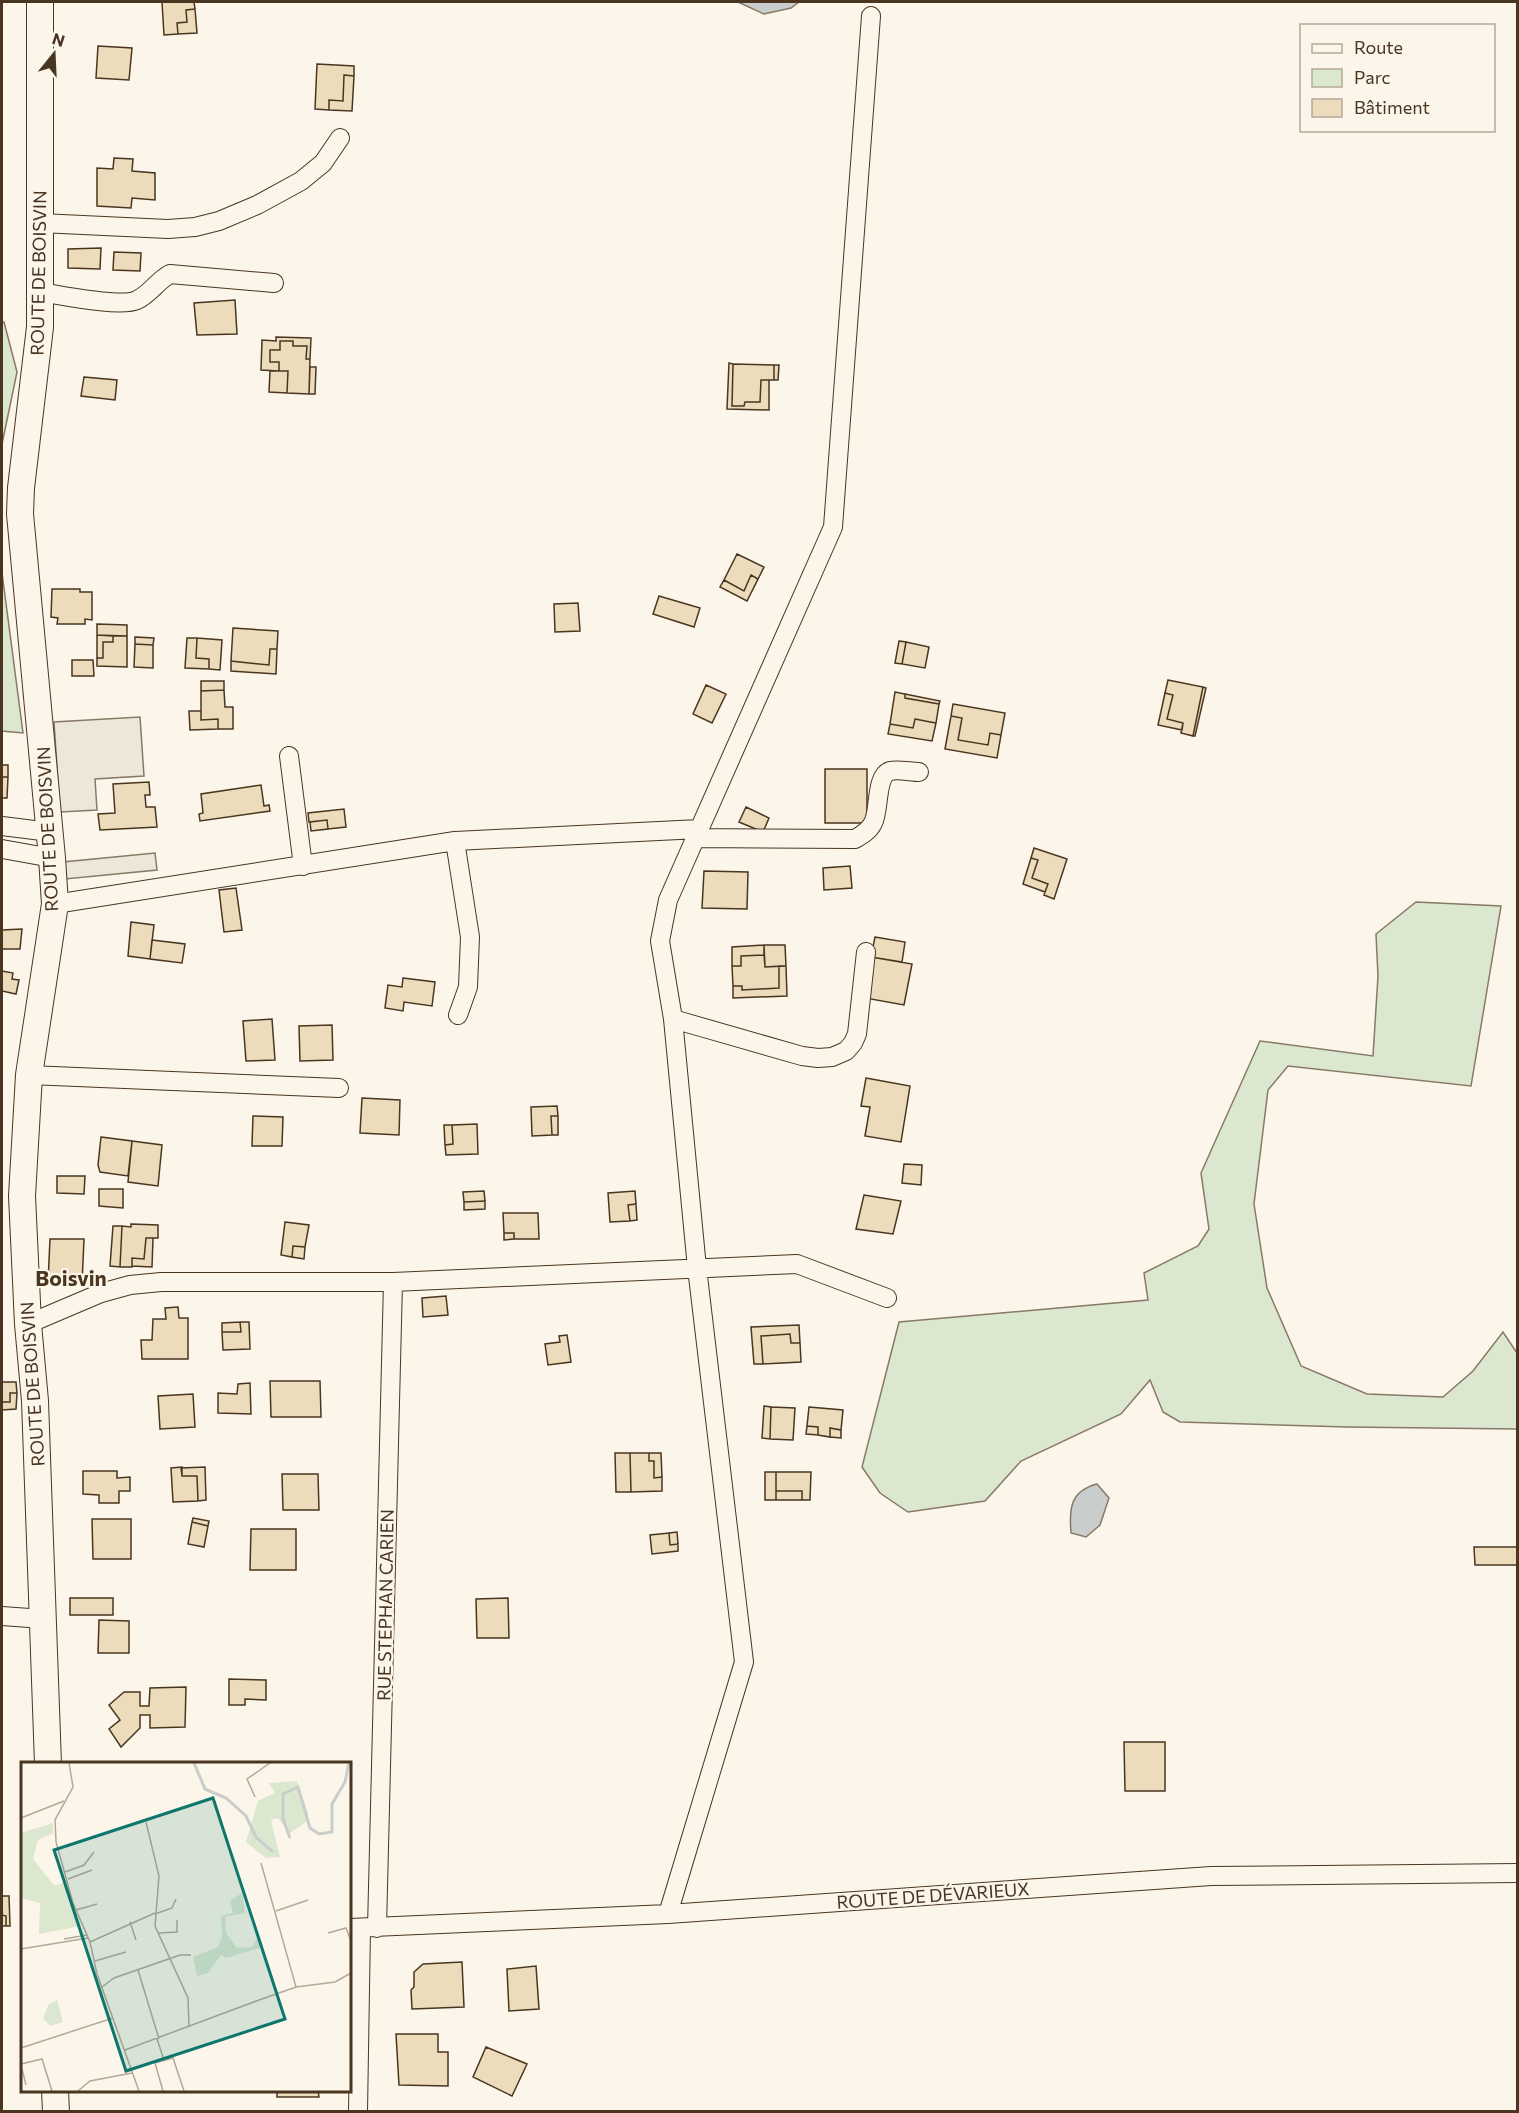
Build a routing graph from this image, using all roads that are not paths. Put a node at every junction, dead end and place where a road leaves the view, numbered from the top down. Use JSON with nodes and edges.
{"nodes":[{"id":1,"x":40,"y":2,"type":"edge"},
{"id":2,"x":871,"y":16,"type":"dead end"},
{"id":3,"x":340,"y":138,"type":"dead end"},
{"id":4,"x":40,"y":223,"type":"junction"},
{"id":5,"x":274,"y":284,"type":"dead end"},
{"id":6,"x":40,"y":292,"type":"junction"},
{"id":7,"x":289,"y":756,"type":"dead end"},
{"id":8,"x":919,"y":772,"type":"dead end"},
{"id":9,"x":2,"y":826,"type":"edge"},
{"id":10,"x":50,"y":832,"type":"junction"},
{"id":11,"x":697,"y":833,"type":"junction"},
{"id":12,"x":455,"y":841,"type":"junction"},
{"id":13,"x":2,"y":849,"type":"edge"},
{"id":14,"x":52,"y":858,"type":"junction"},
{"id":15,"x":303,"y":866,"type":"junction"},
{"id":16,"x":55,"y":904,"type":"junction"},
{"id":17,"x":866,"y":952,"type":"dead end"},
{"id":18,"x":458,"y":1015,"type":"dead end"},
{"id":19,"x":673,"y":1019,"type":"junction"},
{"id":20,"x":29,"y":1075,"type":"junction"},
{"id":21,"x":339,"y":1088,"type":"dead end"},
{"id":22,"x":697,"y":1268,"type":"junction"},
{"id":23,"x":393,"y":1282,"type":"junction"},
{"id":24,"x":887,"y":1298,"type":"dead end"},
{"id":25,"x":28,"y":1324,"type":"junction"},
{"id":26,"x":2,"y":1616,"type":"edge"},
{"id":27,"x":43,"y":1620,"type":"junction"},
{"id":28,"x":48,"y":1762,"type":"edge"},
{"id":29,"x":1518,"y":1873,"type":"edge"},
{"id":30,"x":668,"y":1914,"type":"junction"},
{"id":31,"x":363,"y":1928,"type":"edge"},
{"id":32,"x":55,"y":2092,"type":"edge"},
{"id":33,"x":56,"y":2112,"type":"edge"},
{"id":34,"x":358,"y":2112,"type":"edge"}],
"edges":[{"from":1,"to":4,"type":"main road","name":"ROUTE DE BOISVIN"},
{"from":2,"to":11,"type":"street"},
{"from":3,"to":4,"type":"street"},
{"from":4,"to":6,"type":"main road","name":"ROUTE DE BOISVIN"},
{"from":5,"to":6,"type":"street"},
{"from":6,"to":10,"type":"main road","name":"ROUTE DE BOISVIN"},
{"from":7,"to":15,"type":"street"},
{"from":8,"to":11,"type":"street"},
{"from":9,"to":10,"type":"street"},
{"from":10,"to":14,"type":"main road","name":"ROUTE DE BOISVIN"},
{"from":11,"to":12,"type":"street"},
{"from":11,"to":19,"type":"street"},
{"from":12,"to":15,"type":"street"},
{"from":12,"to":18,"type":"street"},
{"from":13,"to":14,"type":"street"},
{"from":14,"to":16,"type":"main road","name":"ROUTE DE BOISVIN"},
{"from":15,"to":16,"type":"street"},
{"from":16,"to":20,"type":"main road","name":"ROUTE DE BOISVIN"},
{"from":17,"to":19,"type":"street"},
{"from":19,"to":22,"type":"street"},
{"from":20,"to":21,"type":"street"},
{"from":20,"to":25,"type":"main road","name":"ROUTE DE BOISVIN"},
{"from":22,"to":23,"type":"street"},
{"from":22,"to":24,"type":"street"},
{"from":22,"to":30,"type":"street"},
{"from":23,"to":25,"type":"street"},
{"from":23,"to":31,"type":"street","name":"RUE STEPHAN CARIEN"},
{"from":25,"to":27,"type":"main road","name":"ROUTE DE BOISVIN"},
{"from":26,"to":27,"type":"street"},
{"from":27,"to":28,"type":"main road","name":"ROUTE DE BOISVIN"},
{"from":29,"to":30,"type":"street","name":"ROUTE DE DÉVARIEUX"},
{"from":30,"to":31,"type":"street","name":"ROUTE DE DÉVARIEUX"},
{"from":31,"to":34,"type":"street","name":"RUE STEPHAN CARIEN"},
{"from":32,"to":33,"type":"main road"}]}
